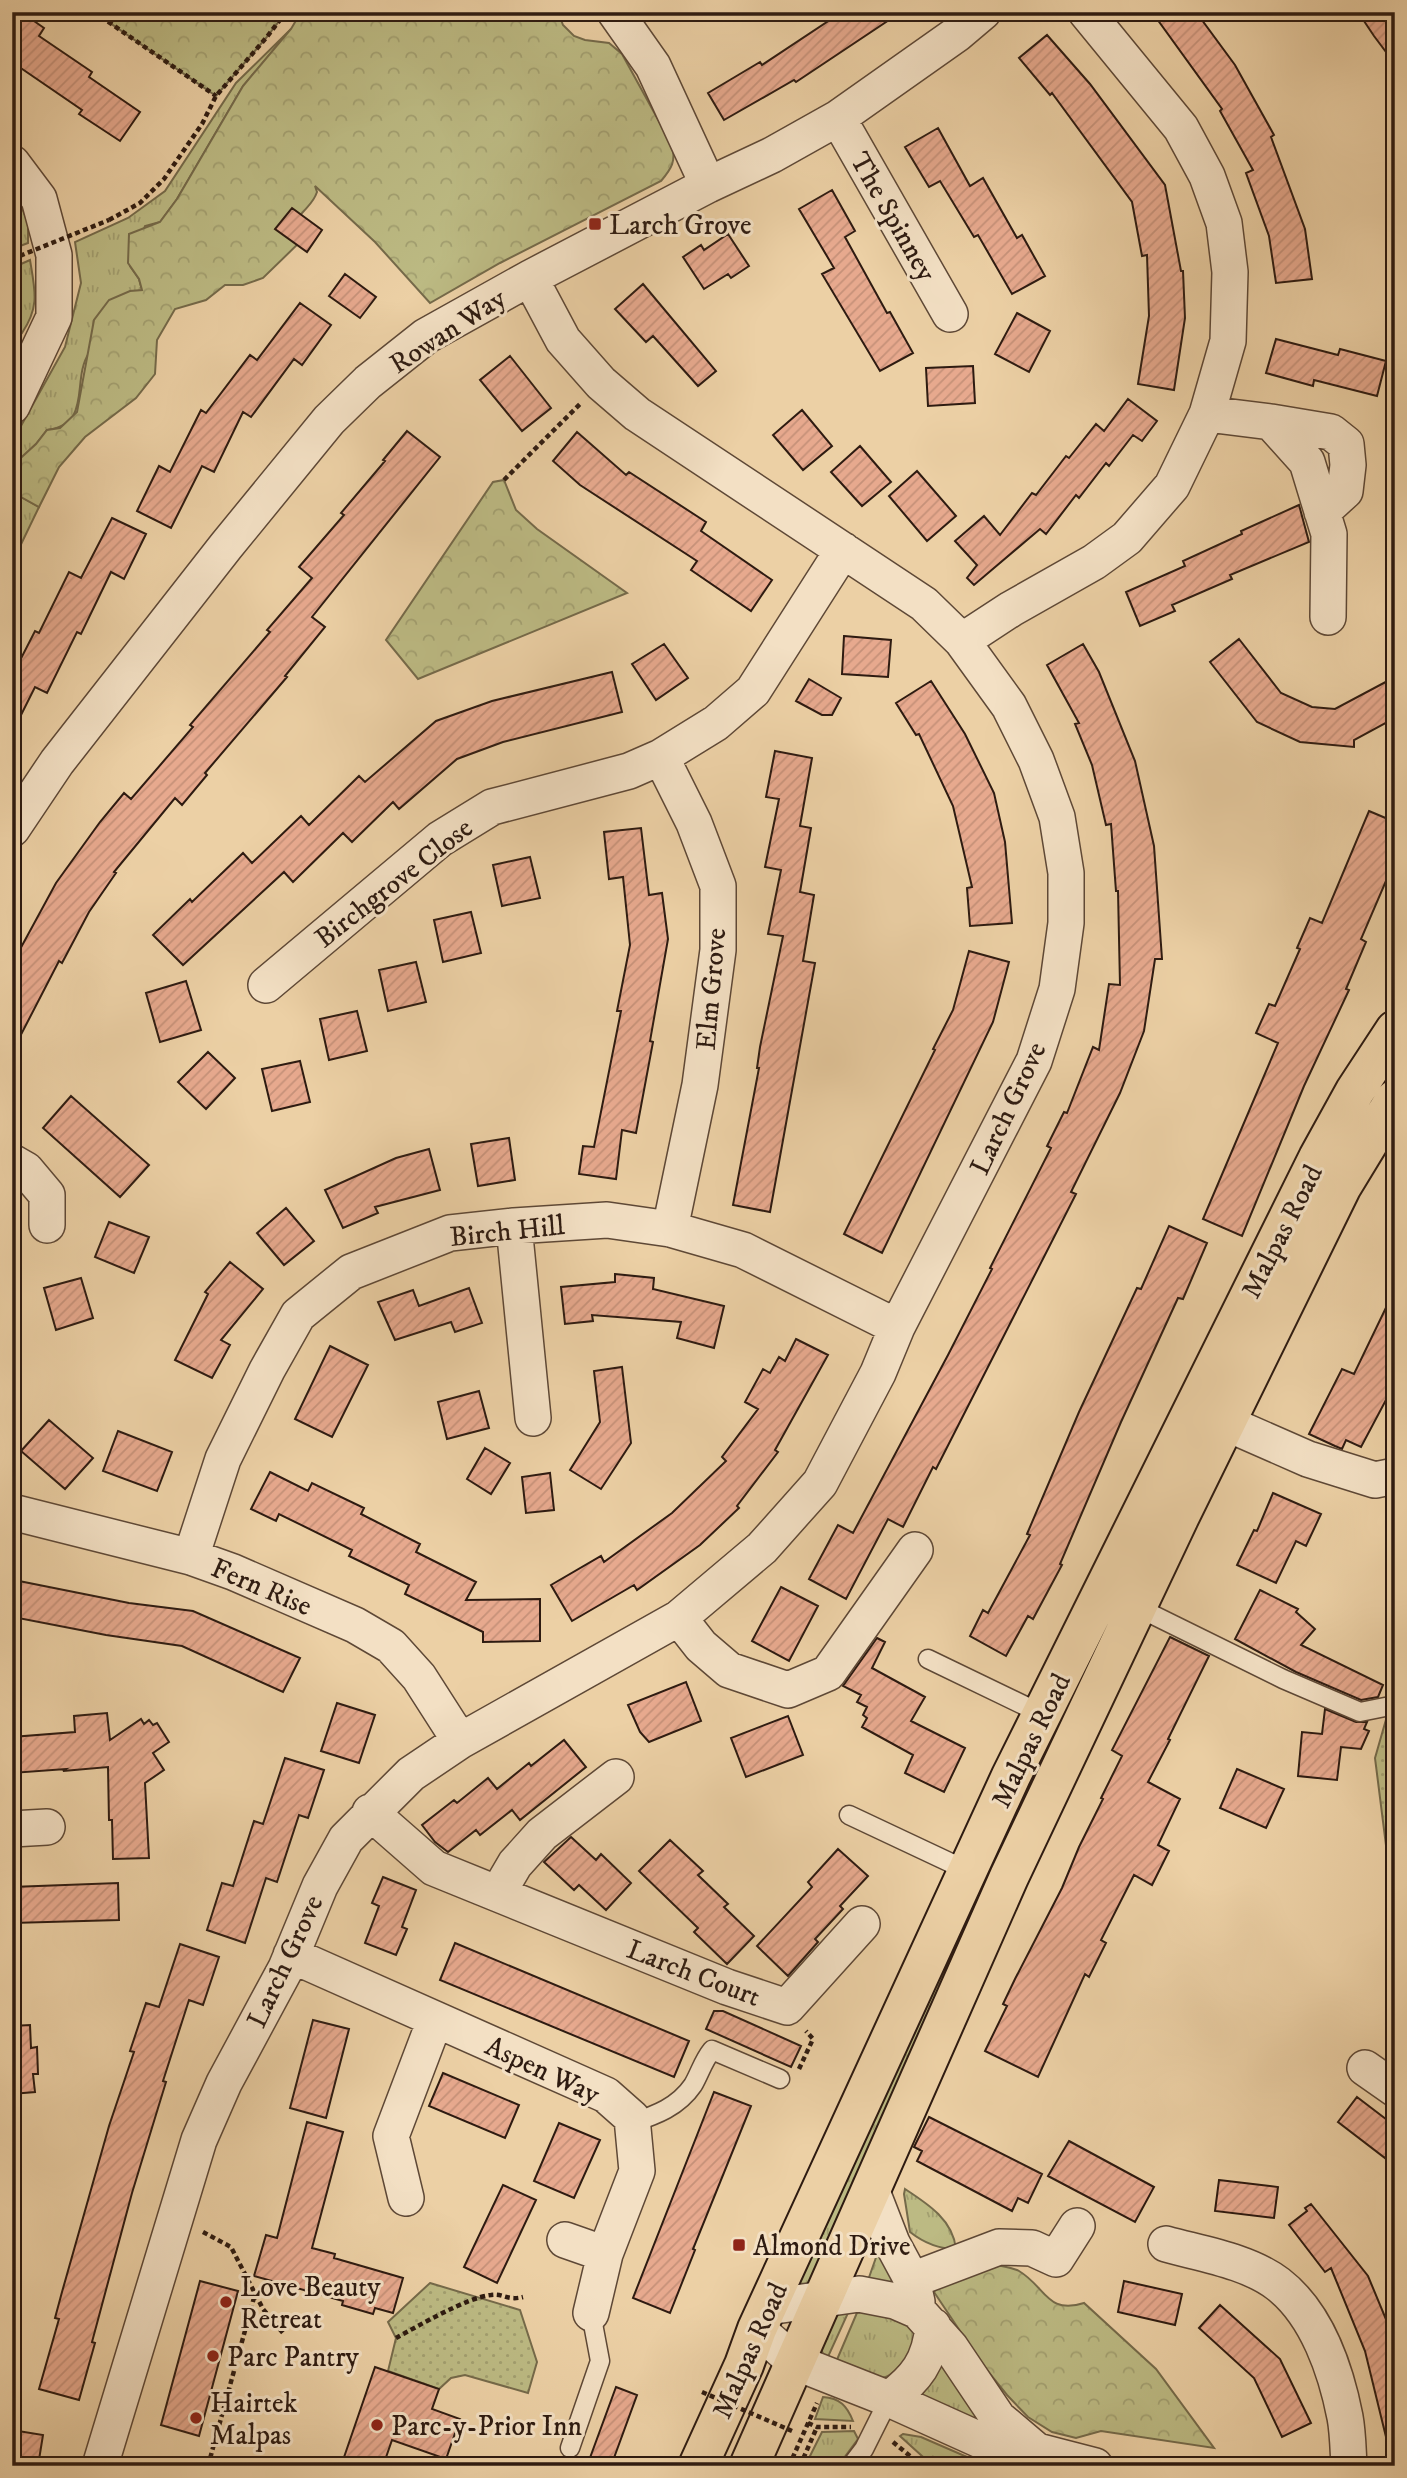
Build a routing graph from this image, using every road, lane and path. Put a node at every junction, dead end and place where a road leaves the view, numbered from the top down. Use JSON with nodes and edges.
{"nodes":[{"id":1,"x":93,"y":12,"type":"edge"},
{"id":2,"x":286,"y":12,"type":"edge"},
{"id":3,"x":615,"y":12,"type":"edge"},
{"id":4,"x":983,"y":12,"type":"edge"},
{"id":5,"x":1086,"y":12,"type":"edge"},
{"id":6,"x":216,"y":96,"type":"junction"},
{"id":7,"x":838,"y":118,"type":"junction"},
{"id":8,"x":12,"y":163,"type":"edge"},
{"id":9,"x":708,"y":185,"type":"junction"},
{"id":10,"x":12,"y":259,"type":"edge"},
{"id":11,"x":530,"y":278,"type":"junction"},
{"id":12,"x":950,"y":314,"type":"dead end"},
{"id":13,"x":601,"y":383,"type":"junction"},
{"id":14,"x":12,"y":406,"type":"edge"},
{"id":15,"x":1208,"y":414,"type":"junction"},
{"id":16,"x":504,"y":480,"type":"dead end"},
{"id":17,"x":843,"y":550,"type":"junction"},
{"id":18,"x":1328,"y":617,"type":"dead end"},
{"id":19,"x":962,"y":641,"type":"junction"},
{"id":20,"x":661,"y":757,"type":"junction"},
{"id":21,"x":12,"y":829,"type":"edge"},
{"id":22,"x":266,"y":985,"type":"dead end"},
{"id":23,"x":1395,"y":1030,"type":"edge"},
{"id":24,"x":1395,"y":1099,"type":"edge"},
{"id":25,"x":12,"y":1162,"type":"edge"},
{"id":26,"x":47,"y":1226,"type":"dead end"},
{"id":27,"x":514,"y":1226,"type":"junction"},
{"id":28,"x":670,"y":1229,"type":"junction"},
{"id":29,"x":897,"y":1327,"type":"junction"},
{"id":30,"x":533,"y":1418,"type":"dead end"},
{"id":31,"x":1226,"y":1423,"type":"junction"},
{"id":32,"x":1395,"y":1476,"type":"edge"},
{"id":33,"x":12,"y":1512,"type":"edge"},
{"id":34,"x":915,"y":1550,"type":"dead end"},
{"id":35,"x":191,"y":1557,"type":"junction"},
{"id":36,"x":1137,"y":1607,"type":"junction"},
{"id":37,"x":679,"y":1618,"type":"junction"},
{"id":38,"x":928,"y":1659,"type":"dead end"},
{"id":39,"x":1395,"y":1705,"type":"edge"},
{"id":40,"x":1042,"y":1714,"type":"junction"},
{"id":41,"x":460,"y":1741,"type":"junction"},
{"id":42,"x":615,"y":1777,"type":"dead end"},
{"id":43,"x":370,"y":1812,"type":"junction"},
{"id":44,"x":849,"y":1815,"type":"dead end"},
{"id":45,"x":47,"y":1826,"type":"dead end"},
{"id":46,"x":12,"y":1829,"type":"edge"},
{"id":47,"x":968,"y":1871,"type":"junction"},
{"id":48,"x":498,"y":1894,"type":"junction"},
{"id":49,"x":862,"y":1924,"type":"dead end"},
{"id":50,"x":291,"y":1955,"type":"junction"},
{"id":51,"x":787,"y":2007,"type":"junction"},
{"id":52,"x":435,"y":2020,"type":"junction"},
{"id":53,"x":1365,"y":2068,"type":"dead end"},
{"id":54,"x":780,"y":2079,"type":"joint"},
{"id":55,"x":1395,"y":2089,"type":"edge"},
{"id":56,"x":632,"y":2123,"type":"junction"},
{"id":57,"x":871,"y":2189,"type":"junction"},
{"id":58,"x":406,"y":2198,"type":"dead end"},
{"id":59,"x":174,"y":2217,"type":"junction"},
{"id":60,"x":1077,"y":2226,"type":"dead end"},
{"id":61,"x":565,"y":2240,"type":"dead end"},
{"id":62,"x":1166,"y":2244,"type":"dead end"},
{"id":63,"x":605,"y":2254,"type":"junction"},
{"id":64,"x":255,"y":2294,"type":"junction"},
{"id":65,"x":523,"y":2297,"type":"dead end"},
{"id":66,"x":822,"y":2300,"type":"junction"},
{"id":67,"x":921,"y":2306,"type":"junction"},
{"id":68,"x":592,"y":2314,"type":"joint"},
{"id":69,"x":763,"y":2318,"type":"junction"},
{"id":70,"x":283,"y":2333,"type":"dead end"},
{"id":71,"x":396,"y":2338,"type":"dead end"},
{"id":72,"x":795,"y":2362,"type":"junction"},
{"id":73,"x":702,"y":2392,"type":"dead end"},
{"id":74,"x":889,"y":2399,"type":"junction"},
{"id":75,"x":817,"y":2427,"type":"dead end"},
{"id":76,"x":792,"y":2431,"type":"dead end"},
{"id":77,"x":570,"y":2448,"type":"dead end"},
{"id":78,"x":1037,"y":2451,"type":"junction"},
{"id":79,"x":100,"y":2466,"type":"edge"},
{"id":80,"x":208,"y":2466,"type":"edge"},
{"id":81,"x":698,"y":2466,"type":"edge"},
{"id":82,"x":749,"y":2466,"type":"edge"},
{"id":83,"x":800,"y":2466,"type":"edge"},
{"id":84,"x":851,"y":2466,"type":"edge"},
{"id":85,"x":1095,"y":2466,"type":"edge"},
{"id":86,"x":1349,"y":2466,"type":"edge"}],
"edges":[{"from":1,"to":6,"type":"path"},
{"from":2,"to":6,"type":"path"},
{"from":3,"to":9,"type":"street"},
{"from":4,"to":7,"type":"street","name":"Rowan Way"},
{"from":5,"to":15,"type":"street"},
{"from":6,"to":10,"type":"path","bridge":true},
{"from":7,"to":9,"type":"street","name":"Rowan Way"},
{"from":7,"to":12,"type":"street","name":"The Spinney"},
{"from":8,"to":14,"type":"street"},
{"from":9,"to":11,"type":"street","name":"Rowan Way"},
{"from":11,"to":13,"type":"street","name":"Larch Grove"},
{"from":11,"to":21,"type":"street","name":"Rowan Way"},
{"from":13,"to":16,"type":"path"},
{"from":13,"to":17,"type":"street","name":"Larch Grove"},
{"from":15,"to":18,"type":"street"},
{"from":15,"to":19,"type":"street"},
{"from":17,"to":19,"type":"street","name":"Larch Grove"},
{"from":17,"to":20,"type":"street","name":"Birchgrove Close"},
{"from":19,"to":29,"type":"street","name":"Larch Grove"},
{"from":20,"to":22,"type":"street","name":"Birchgrove Close"},
{"from":20,"to":28,"type":"street","name":"Elm Grove"},
{"from":23,"to":40,"type":"main road","name":"Malpas Road"},
{"from":24,"to":31,"type":"main road","name":"Malpas Road"},
{"from":25,"to":26,"type":"street"},
{"from":27,"to":28,"type":"street","name":"Birch Hill"},
{"from":27,"to":30,"type":"street"},
{"from":27,"to":35,"type":"street","name":"Birch Hill"},
{"from":28,"to":29,"type":"street","name":"Birch Hill"},
{"from":29,"to":37,"type":"street","name":"Larch Grove"},
{"from":31,"to":32,"type":"street"},
{"from":31,"to":36,"type":"main road","name":"Malpas Road"},
{"from":33,"to":35,"type":"street","name":"Fern Rise"},
{"from":34,"to":37,"type":"street"},
{"from":35,"to":41,"type":"street","name":"Fern Rise"},
{"from":36,"to":39,"type":"lane"},
{"from":36,"to":57,"type":"main road","name":"Malpas Road"},
{"from":37,"to":41,"type":"street","name":"Larch Grove"},
{"from":38,"to":40,"type":"lane"},
{"from":40,"to":47,"type":"main road","name":"Malpas Road"},
{"from":41,"to":43,"type":"street","name":"Larch Grove"},
{"from":42,"to":48,"type":"street"},
{"from":43,"to":48,"type":"street","name":"Larch Court"},
{"from":43,"to":50,"type":"street","name":"Larch Grove"},
{"from":44,"to":47,"type":"lane"},
{"from":45,"to":46,"type":"street"},
{"from":47,"to":69,"type":"main road","name":"Malpas Road"},
{"from":48,"to":51,"type":"street","name":"Larch Court"},
{"from":49,"to":51,"type":"street","name":"Larch Court"},
{"from":50,"to":52,"type":"street","name":"Aspen Way"},
{"from":50,"to":59,"type":"street","name":"Larch Grove"},
{"from":51,"to":54,"type":"path"},
{"from":52,"to":56,"type":"street","name":"Aspen Way"},
{"from":52,"to":58,"type":"street"},
{"from":53,"to":55,"type":"street"},
{"from":54,"to":56,"type":"lane"},
{"from":56,"to":63,"type":"street"},
{"from":57,"to":66,"type":"main road","name":"Malpas Road"},
{"from":57,"to":67,"type":"street"},
{"from":59,"to":64,"type":"path"},
{"from":59,"to":79,"type":"street","name":"Larch Grove"},
{"from":60,"to":67,"type":"street"},
{"from":61,"to":63,"type":"street"},
{"from":62,"to":86,"type":"street"},
{"from":63,"to":68,"type":"street"},
{"from":64,"to":70,"type":"path"},
{"from":64,"to":80,"type":"path"},
{"from":65,"to":71,"type":"path"},
{"from":66,"to":67,"type":"street"},
{"from":66,"to":69,"type":"street"},
{"from":66,"to":72,"type":"main road","name":"Malpas Road"},
{"from":67,"to":74,"type":"street"},
{"from":67,"to":78,"type":"street"},
{"from":68,"to":77,"type":"lane"},
{"from":69,"to":72,"type":"street"},
{"from":69,"to":81,"type":"main road","name":"Malpas Road"},
{"from":72,"to":74,"type":"street"},
{"from":72,"to":82,"type":"main road","name":"Malpas Road"},
{"from":73,"to":76,"type":"path","bridge":true},
{"from":74,"to":78,"type":"street"},
{"from":74,"to":84,"type":"lane"},
{"from":75,"to":83,"type":"path"},
{"from":78,"to":85,"type":"street"}]}
